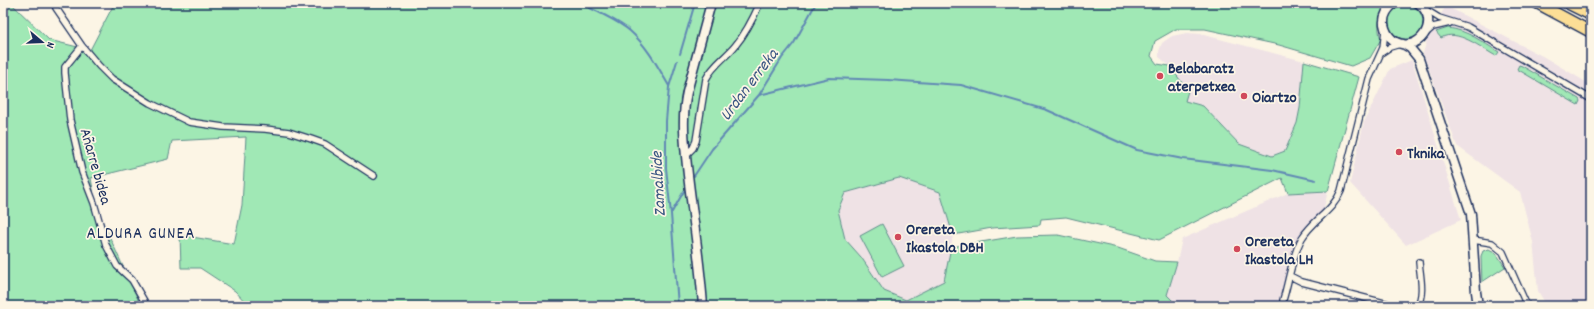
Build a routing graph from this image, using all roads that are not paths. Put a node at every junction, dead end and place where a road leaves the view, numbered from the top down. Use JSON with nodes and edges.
{"nodes":[{"id":1,"x":712,"y":3,"type":"edge"},
{"id":2,"x":760,"y":3,"type":"edge"},
{"id":3,"x":1395,"y":3,"type":"edge"},
{"id":4,"x":1418,"y":3,"type":"edge"},
{"id":5,"x":1537,"y":3,"type":"edge"},
{"id":6,"x":1567,"y":3,"type":"edge"},
{"id":7,"x":1425,"y":7,"type":"edge"},
{"id":8,"x":56,"y":8,"type":"dead end"},
{"id":9,"x":1591,"y":15,"type":"edge"},
{"id":10,"x":1454,"y":23,"type":"junction"},
{"id":11,"x":1384,"y":26,"type":"junction"},
{"id":12,"x":1591,"y":32,"type":"edge"},
{"id":13,"x":1424,"y":36,"type":"junction"},
{"id":14,"x":1402,"y":44,"type":"junction"},
{"id":15,"x":82,"y":46,"type":"junction"},
{"id":16,"x":1380,"y":55,"type":"junction"},
{"id":17,"x":1420,"y":63,"type":"junction"},
{"id":18,"x":1591,"y":99,"type":"edge"},
{"id":19,"x":686,"y":155,"type":"junction"},
{"id":20,"x":374,"y":176,"type":"dead end"},
{"id":21,"x":1473,"y":240,"type":"junction"},
{"id":22,"x":1419,"y":262,"type":"dead end"},
{"id":23,"x":1290,"y":276,"type":"junction"},
{"id":24,"x":147,"y":306,"type":"edge"},
{"id":25,"x":703,"y":306,"type":"edge"},
{"id":26,"x":1283,"y":306,"type":"edge"},
{"id":27,"x":1396,"y":306,"type":"edge"},
{"id":28,"x":1417,"y":306,"type":"edge"},
{"id":29,"x":1478,"y":306,"type":"edge"},
{"id":30,"x":1527,"y":306,"type":"edge"}],
"edges":[{"from":1,"to":19,"type":"street"},
{"from":2,"to":19,"type":"street"},
{"from":3,"to":11,"type":"street"},
{"from":4,"to":7,"type":"street"},
{"from":5,"to":12,"type":"highway"},
{"from":6,"to":9,"type":"highway"},
{"from":7,"to":10,"type":"street"},
{"from":7,"to":13,"type":"street"},
{"from":8,"to":15,"type":"street"},
{"from":10,"to":13,"type":"street"},
{"from":10,"to":18,"type":"street"},
{"from":11,"to":14,"type":"street"},
{"from":11,"to":16,"type":"street"},
{"from":13,"to":14,"type":"street"},
{"from":13,"to":17,"type":"street"},
{"from":14,"to":16,"type":"street"},
{"from":14,"to":17,"type":"street"},
{"from":15,"to":20,"type":"street"},
{"from":15,"to":24,"type":"street","name":"Añarre bidea"},
{"from":16,"to":23,"type":"street"},
{"from":17,"to":21,"type":"street"},
{"from":19,"to":25,"type":"street"},
{"from":21,"to":29,"type":"street"},
{"from":21,"to":30,"type":"street"},
{"from":22,"to":28,"type":"street"},
{"from":23,"to":26,"type":"street"},
{"from":23,"to":27,"type":"street"}]}
